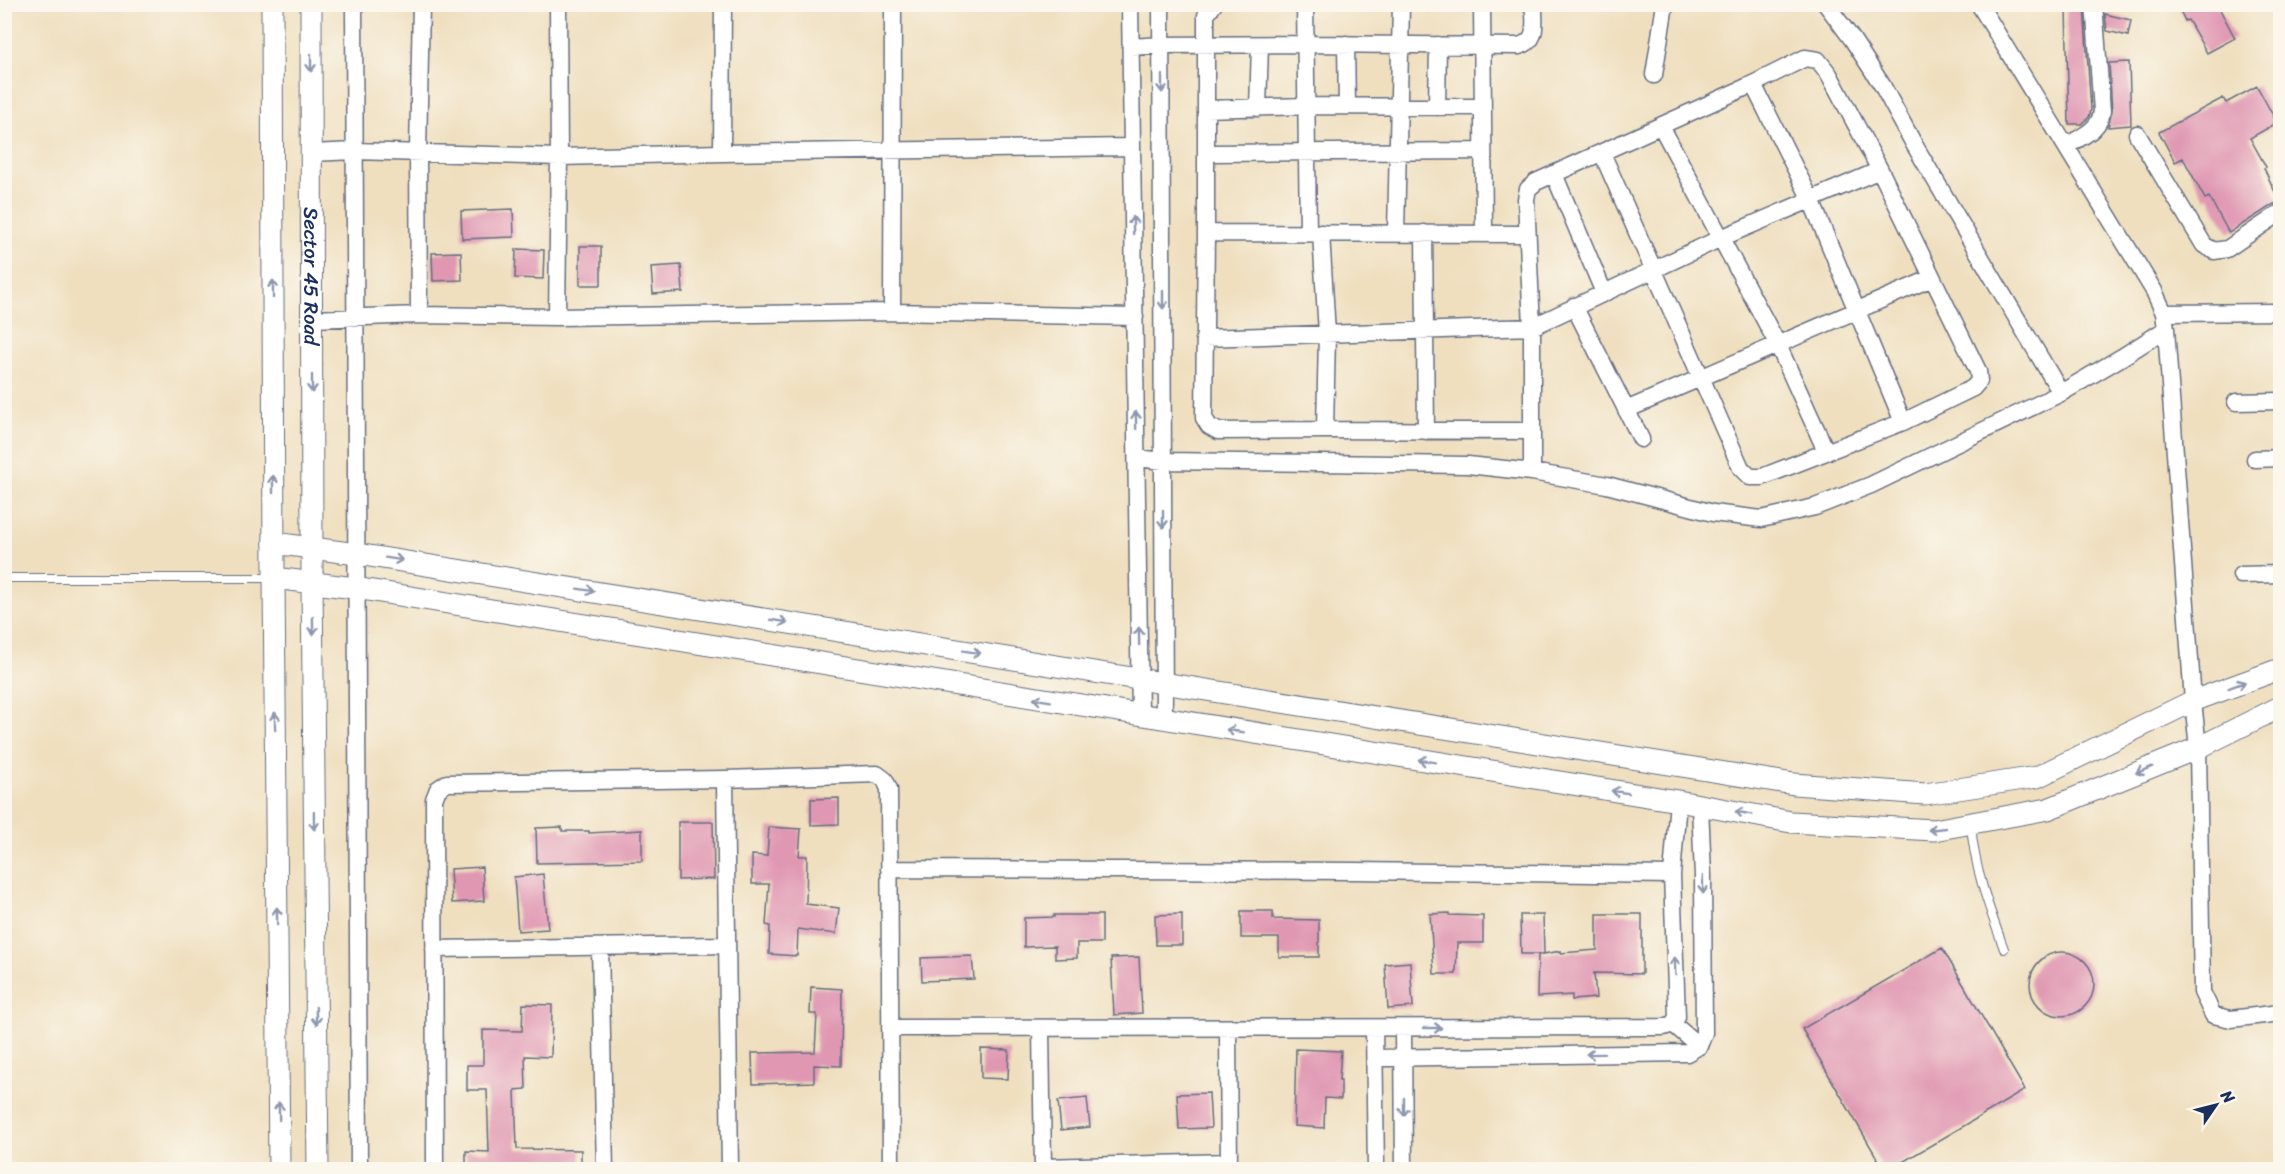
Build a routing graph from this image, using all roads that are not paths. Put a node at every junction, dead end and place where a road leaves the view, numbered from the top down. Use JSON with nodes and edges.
{"nodes":[{"id":1,"x":272,"y":4,"type":"edge"},
{"id":2,"x":311,"y":4,"type":"edge"},
{"id":3,"x":354,"y":4,"type":"edge"},
{"id":4,"x":421,"y":4,"type":"edge"},
{"id":5,"x":558,"y":4,"type":"edge"},
{"id":6,"x":723,"y":4,"type":"edge"},
{"id":7,"x":893,"y":4,"type":"edge"},
{"id":8,"x":1130,"y":4,"type":"edge"},
{"id":9,"x":1161,"y":4,"type":"edge"},
{"id":10,"x":1214,"y":4,"type":"edge"},
{"id":11,"x":1305,"y":4,"type":"edge"},
{"id":12,"x":1401,"y":4,"type":"edge"},
{"id":13,"x":1482,"y":4,"type":"edge"},
{"id":14,"x":1530,"y":4,"type":"edge"},
{"id":15,"x":1665,"y":4,"type":"edge"},
{"id":16,"x":1826,"y":4,"type":"edge"},
{"id":17,"x":1979,"y":4,"type":"edge"},
{"id":18,"x":2094,"y":4,"type":"edge"},
{"id":19,"x":1305,"y":44,"type":"junction"},
{"id":20,"x":1346,"y":44,"type":"junction"},
{"id":21,"x":1401,"y":44,"type":"junction"},
{"id":22,"x":1162,"y":45,"type":"junction"},
{"id":23,"x":1260,"y":45,"type":"junction"},
{"id":24,"x":1438,"y":45,"type":"junction"},
{"id":25,"x":1482,"y":45,"type":"junction"},
{"id":26,"x":1206,"y":46,"type":"junction"},
{"id":27,"x":1131,"y":47,"type":"junction"},
{"id":28,"x":1654,"y":75,"type":"dead end"},
{"id":29,"x":1753,"y":84,"type":"junction"},
{"id":30,"x":1306,"y":106,"type":"junction"},
{"id":31,"x":1347,"y":106,"type":"junction"},
{"id":32,"x":1399,"y":107,"type":"junction"},
{"id":33,"x":1437,"y":107,"type":"junction"},
{"id":34,"x":1483,"y":107,"type":"junction"},
{"id":35,"x":1258,"y":108,"type":"junction"},
{"id":36,"x":1206,"y":109,"type":"junction"},
{"id":37,"x":1661,"y":126,"type":"junction"},
{"id":38,"x":2137,"y":134,"type":"dead end"},
{"id":39,"x":2067,"y":146,"type":"junction"},
{"id":40,"x":1132,"y":147,"type":"junction"},
{"id":41,"x":355,"y":151,"type":"junction"},
{"id":42,"x":891,"y":151,"type":"junction"},
{"id":43,"x":1483,"y":151,"type":"junction"},
{"id":44,"x":418,"y":152,"type":"junction"},
{"id":45,"x":311,"y":153,"type":"junction"},
{"id":46,"x":722,"y":153,"type":"junction"},
{"id":47,"x":1206,"y":153,"type":"junction"},
{"id":48,"x":1307,"y":153,"type":"junction"},
{"id":49,"x":1398,"y":153,"type":"junction"},
{"id":50,"x":1602,"y":153,"type":"junction"},
{"id":51,"x":559,"y":157,"type":"junction"},
{"id":52,"x":1880,"y":170,"type":"junction"},
{"id":53,"x":1554,"y":174,"type":"junction"},
{"id":54,"x":1811,"y":200,"type":"junction"},
{"id":55,"x":2280,"y":213,"type":"edge"},
{"id":56,"x":1206,"y":233,"type":"junction"},
{"id":57,"x":1314,"y":233,"type":"junction"},
{"id":58,"x":1396,"y":233,"type":"junction"},
{"id":59,"x":1424,"y":233,"type":"junction"},
{"id":60,"x":1484,"y":233,"type":"junction"},
{"id":61,"x":1527,"y":234,"type":"junction"},
{"id":62,"x":1721,"y":238,"type":"junction"},
{"id":63,"x":1655,"y":271,"type":"junction"},
{"id":64,"x":1932,"y":278,"type":"junction"},
{"id":65,"x":1604,"y":293,"type":"junction"},
{"id":66,"x":1574,"y":306,"type":"junction"},
{"id":67,"x":1858,"y":309,"type":"junction"},
{"id":68,"x":892,"y":312,"type":"junction"},
{"id":69,"x":2280,"y":312,"type":"edge"},
{"id":70,"x":418,"y":315,"type":"junction"},
{"id":71,"x":354,"y":317,"type":"junction"},
{"id":72,"x":557,"y":317,"type":"junction"},
{"id":73,"x":1135,"y":317,"type":"junction"},
{"id":74,"x":312,"y":320,"type":"junction"},
{"id":75,"x":2165,"y":321,"type":"junction"},
{"id":76,"x":1532,"y":327,"type":"junction"},
{"id":77,"x":1426,"y":330,"type":"junction"},
{"id":78,"x":1327,"y":334,"type":"junction"},
{"id":79,"x":1204,"y":338,"type":"junction"},
{"id":80,"x":1777,"y":343,"type":"junction"},
{"id":81,"x":1700,"y":377,"type":"junction"},
{"id":82,"x":2061,"y":393,"type":"junction"},
{"id":83,"x":2280,"y":401,"type":"edge"},
{"id":84,"x":2236,"y":402,"type":"dead end"},
{"id":85,"x":1626,"y":410,"type":"junction"},
{"id":86,"x":1904,"y":422,"type":"junction"},
{"id":87,"x":1325,"y":430,"type":"junction"},
{"id":88,"x":1426,"y":431,"type":"junction"},
{"id":89,"x":1532,"y":431,"type":"junction"},
{"id":90,"x":1641,"y":439,"type":"dead end"},
{"id":91,"x":1826,"y":451,"type":"junction"},
{"id":92,"x":1137,"y":458,"type":"junction"},
{"id":93,"x":2280,"y":458,"type":"edge"},
{"id":94,"x":2255,"y":459,"type":"dead end"},
{"id":95,"x":1163,"y":461,"type":"junction"},
{"id":96,"x":1532,"y":472,"type":"junction"},
{"id":97,"x":274,"y":543,"type":"junction"},
{"id":98,"x":312,"y":547,"type":"junction"},
{"id":99,"x":357,"y":554,"type":"junction"},
{"id":100,"x":2280,"y":574,"type":"edge"},
{"id":101,"x":2241,"y":575,"type":"dead end"},
{"id":102,"x":4,"y":578,"type":"edge"},
{"id":103,"x":274,"y":578,"type":"junction"},
{"id":104,"x":312,"y":583,"type":"junction"},
{"id":105,"x":356,"y":588,"type":"junction"},
{"id":106,"x":2280,"y":669,"type":"edge"},
{"id":107,"x":1140,"y":679,"type":"junction"},
{"id":108,"x":1164,"y":683,"type":"junction"},
{"id":109,"x":2193,"y":701,"type":"junction"},
{"id":110,"x":2280,"y":706,"type":"edge"},
{"id":111,"x":1140,"y":716,"type":"junction"},
{"id":112,"x":1164,"y":720,"type":"junction"},
{"id":113,"x":2198,"y":748,"type":"junction"},
{"id":114,"x":724,"y":779,"type":"junction"},
{"id":115,"x":1678,"y":801,"type":"junction"},
{"id":116,"x":1700,"y":805,"type":"junction"},
{"id":117,"x":1971,"y":824,"type":"junction"},
{"id":118,"x":889,"y":869,"type":"junction"},
{"id":119,"x":1672,"y":875,"type":"junction"},
{"id":120,"x":727,"y":945,"type":"junction"},
{"id":121,"x":600,"y":947,"type":"junction"},
{"id":122,"x":434,"y":949,"type":"junction"},
{"id":123,"x":2004,"y":949,"type":"dead end"},
{"id":124,"x":2280,"y":1013,"type":"edge"},
{"id":125,"x":1673,"y":1024,"type":"junction"},
{"id":126,"x":890,"y":1028,"type":"junction"},
{"id":127,"x":1041,"y":1028,"type":"junction"},
{"id":128,"x":1228,"y":1028,"type":"junction"},
{"id":129,"x":1374,"y":1028,"type":"junction"},
{"id":130,"x":1403,"y":1028,"type":"junction"},
{"id":131,"x":1699,"y":1046,"type":"junction"},
{"id":132,"x":1403,"y":1057,"type":"junction"},
{"id":133,"x":1375,"y":1058,"type":"junction"},
{"id":134,"x":1229,"y":1166,"type":"edge"},
{"id":135,"x":1043,"y":1168,"type":"edge"},
{"id":136,"x":279,"y":1170,"type":"edge"},
{"id":137,"x":318,"y":1170,"type":"edge"},
{"id":138,"x":359,"y":1170,"type":"edge"},
{"id":139,"x":435,"y":1170,"type":"edge"},
{"id":140,"x":605,"y":1170,"type":"edge"},
{"id":141,"x":730,"y":1170,"type":"edge"},
{"id":142,"x":891,"y":1170,"type":"edge"},
{"id":143,"x":1376,"y":1170,"type":"edge"},
{"id":144,"x":1404,"y":1170,"type":"edge"}],
"edges":[{"from":97,"to":1,"type":"street","name":"Sector 45 Road","one_way":true},
{"from":2,"to":45,"type":"street","name":"Sector 45 Road","one_way":true},
{"from":3,"to":41,"type":"street"},
{"from":4,"to":44,"type":"street"},
{"from":5,"to":51,"type":"street"},
{"from":6,"to":46,"type":"street"},
{"from":7,"to":42,"type":"street"},
{"from":8,"to":27,"type":"street"},
{"from":9,"to":22,"type":"street"},
{"from":10,"to":26,"type":"street"},
{"from":11,"to":19,"type":"street"},
{"from":12,"to":21,"type":"street"},
{"from":13,"to":25,"type":"street"},
{"from":14,"to":25,"type":"street"},
{"from":15,"to":28,"type":"street"},
{"from":16,"to":82,"type":"street"},
{"from":17,"to":39,"type":"street"},
{"from":18,"to":39,"type":"street"},
{"from":19,"to":20,"type":"street"},
{"from":19,"to":23,"type":"street"},
{"from":19,"to":30,"type":"street"},
{"from":20,"to":21,"type":"street"},
{"from":20,"to":31,"type":"street"},
{"from":21,"to":24,"type":"street"},
{"from":21,"to":32,"type":"street"},
{"from":22,"to":26,"type":"street"},
{"from":22,"to":27,"type":"street"},
{"from":22,"to":95,"type":"street","one_way":true},
{"from":23,"to":26,"type":"street"},
{"from":23,"to":35,"type":"street"},
{"from":24,"to":25,"type":"street"},
{"from":24,"to":33,"type":"street"},
{"from":25,"to":34,"type":"street"},
{"from":26,"to":36,"type":"street"},
{"from":27,"to":40,"type":"street"},
{"from":29,"to":37,"type":"street"},
{"from":29,"to":52,"type":"street"},
{"from":29,"to":54,"type":"street"},
{"from":30,"to":31,"type":"street"},
{"from":30,"to":35,"type":"street"},
{"from":30,"to":48,"type":"street"},
{"from":31,"to":32,"type":"street"},
{"from":32,"to":33,"type":"street"},
{"from":32,"to":49,"type":"street"},
{"from":33,"to":34,"type":"street"},
{"from":34,"to":43,"type":"street"},
{"from":35,"to":36,"type":"street"},
{"from":36,"to":47,"type":"street"},
{"from":37,"to":50,"type":"street"},
{"from":37,"to":62,"type":"street"},
{"from":38,"to":55,"type":"street"},
{"from":39,"to":75,"type":"street"},
{"from":40,"to":42,"type":"street"},
{"from":73,"to":40,"type":"street","one_way":true},
{"from":41,"to":44,"type":"street"},
{"from":41,"to":45,"type":"street"},
{"from":41,"to":71,"type":"street"},
{"from":42,"to":46,"type":"street"},
{"from":42,"to":68,"type":"street"},
{"from":43,"to":49,"type":"street"},
{"from":43,"to":60,"type":"street"},
{"from":44,"to":51,"type":"street"},
{"from":44,"to":70,"type":"street"},
{"from":45,"to":74,"type":"street","name":"Sector 45 Road"},
{"from":46,"to":51,"type":"street"},
{"from":47,"to":48,"type":"street"},
{"from":47,"to":56,"type":"street"},
{"from":48,"to":49,"type":"street"},
{"from":48,"to":57,"type":"street"},
{"from":49,"to":58,"type":"street"},
{"from":50,"to":53,"type":"street"},
{"from":50,"to":63,"type":"street"},
{"from":51,"to":72,"type":"street"},
{"from":52,"to":54,"type":"street"},
{"from":52,"to":64,"type":"street"},
{"from":53,"to":61,"type":"street"},
{"from":53,"to":65,"type":"street"},
{"from":54,"to":62,"type":"street"},
{"from":54,"to":67,"type":"street"},
{"from":56,"to":57,"type":"street"},
{"from":56,"to":79,"type":"street"},
{"from":57,"to":58,"type":"street"},
{"from":57,"to":78,"type":"street"},
{"from":58,"to":59,"type":"street"},
{"from":59,"to":60,"type":"street"},
{"from":59,"to":77,"type":"street"},
{"from":60,"to":61,"type":"street"},
{"from":61,"to":76,"type":"street"},
{"from":62,"to":63,"type":"street"},
{"from":62,"to":80,"type":"street"},
{"from":63,"to":65,"type":"street"},
{"from":63,"to":81,"type":"street"},
{"from":64,"to":67,"type":"street"},
{"from":64,"to":86,"type":"street"},
{"from":65,"to":66,"type":"street"},
{"from":66,"to":76,"type":"street"},
{"from":66,"to":85,"type":"street"},
{"from":67,"to":80,"type":"street"},
{"from":67,"to":86,"type":"street"},
{"from":68,"to":72,"type":"street"},
{"from":68,"to":73,"type":"street"},
{"from":69,"to":75,"type":"street"},
{"from":70,"to":71,"type":"street"},
{"from":70,"to":72,"type":"street"},
{"from":71,"to":74,"type":"street"},
{"from":71,"to":99,"type":"street"},
{"from":92,"to":73,"type":"street","one_way":true},
{"from":74,"to":98,"type":"street","name":"Sector 45 Road","one_way":true},
{"from":75,"to":82,"type":"street"},
{"from":75,"to":109,"type":"street"},
{"from":76,"to":77,"type":"street"},
{"from":76,"to":89,"type":"street"},
{"from":77,"to":78,"type":"street"},
{"from":77,"to":88,"type":"street"},
{"from":78,"to":79,"type":"street"},
{"from":78,"to":87,"type":"street"},
{"from":79,"to":87,"type":"street"},
{"from":80,"to":81,"type":"street"},
{"from":80,"to":91,"type":"street"},
{"from":81,"to":85,"type":"street"},
{"from":81,"to":91,"type":"street"},
{"from":82,"to":96,"type":"street"},
{"from":83,"to":84,"type":"street"},
{"from":85,"to":90,"type":"street"},
{"from":86,"to":91,"type":"street"},
{"from":87,"to":88,"type":"street"},
{"from":88,"to":89,"type":"street"},
{"from":89,"to":96,"type":"street"},
{"from":92,"to":95,"type":"street"},
{"from":107,"to":92,"type":"street","one_way":true},
{"from":93,"to":94,"type":"street"},
{"from":95,"to":96,"type":"street"},
{"from":95,"to":108,"type":"street","one_way":true},
{"from":97,"to":98,"type":"street"},
{"from":97,"to":103,"type":"street","name":"Sector 45 Road"},
{"from":98,"to":99,"type":"street"},
{"from":98,"to":104,"type":"street","name":"Sector 45 Road"},
{"from":99,"to":105,"type":"street"},
{"from":99,"to":107,"type":"street","one_way":true},
{"from":100,"to":101,"type":"street"},
{"from":102,"to":103,"type":"lane"},
{"from":103,"to":104,"type":"street"},
{"from":136,"to":103,"type":"street","name":"Sector 45 Road","one_way":true},
{"from":104,"to":105,"type":"street"},
{"from":104,"to":137,"type":"street","name":"Sector 45 Road","one_way":true},
{"from":111,"to":105,"type":"street","one_way":true},
{"from":105,"to":138,"type":"street"},
{"from":109,"to":106,"type":"street","one_way":true},
{"from":107,"to":108,"type":"street"},
{"from":107,"to":111,"type":"street"},
{"from":108,"to":109,"type":"street"},
{"from":108,"to":112,"type":"street"},
{"from":109,"to":113,"type":"street"},
{"from":110,"to":113,"type":"street"},
{"from":111,"to":112,"type":"street"},
{"from":115,"to":112,"type":"street","one_way":true},
{"from":113,"to":117,"type":"street","one_way":true},
{"from":113,"to":124,"type":"street"},
{"from":114,"to":118,"type":"street"},
{"from":114,"to":120,"type":"street"},
{"from":114,"to":122,"type":"street"},
{"from":115,"to":116,"type":"street"},
{"from":115,"to":119,"type":"street"},
{"from":117,"to":116,"type":"street","one_way":true},
{"from":116,"to":131,"type":"street","one_way":true},
{"from":117,"to":123,"type":"lane"},
{"from":118,"to":119,"type":"street"},
{"from":118,"to":126,"type":"street"},
{"from":125,"to":119,"type":"street","one_way":true},
{"from":120,"to":121,"type":"street"},
{"from":120,"to":141,"type":"street"},
{"from":121,"to":122,"type":"street"},
{"from":121,"to":140,"type":"street"},
{"from":122,"to":139,"type":"street"},
{"from":130,"to":125,"type":"street","one_way":true},
{"from":125,"to":131,"type":"street"},
{"from":126,"to":127,"type":"street"},
{"from":126,"to":142,"type":"street"},
{"from":127,"to":128,"type":"street"},
{"from":127,"to":135,"type":"street"},
{"from":128,"to":129,"type":"street"},
{"from":128,"to":134,"type":"street"},
{"from":129,"to":130,"type":"street"},
{"from":129,"to":133,"type":"street"},
{"from":130,"to":132,"type":"street"},
{"from":131,"to":132,"type":"street","one_way":true},
{"from":132,"to":133,"type":"street"},
{"from":132,"to":144,"type":"street","one_way":true},
{"from":133,"to":143,"type":"street"},
{"from":134,"to":135,"type":"street"}]}
